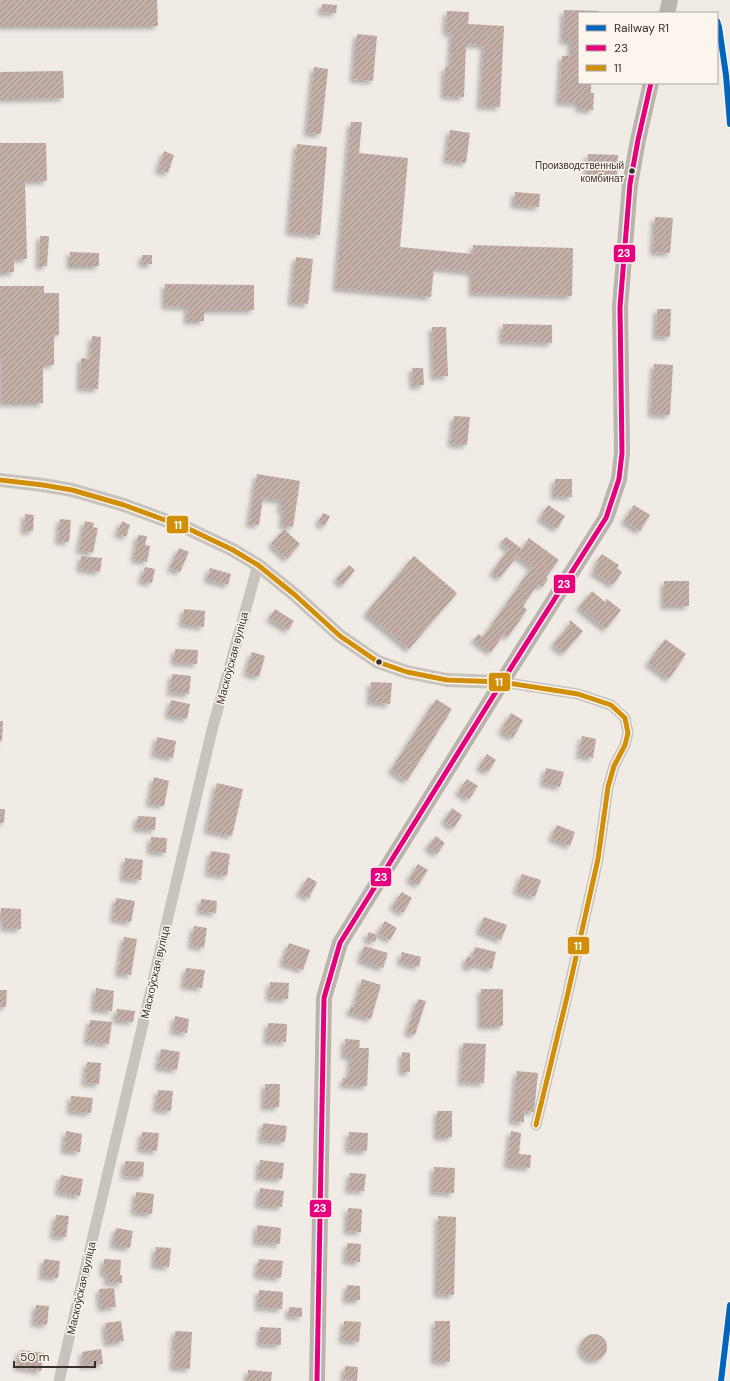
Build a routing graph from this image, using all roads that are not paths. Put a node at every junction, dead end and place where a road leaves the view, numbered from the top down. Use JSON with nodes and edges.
{"nodes":[{"id":1,"x":670,"y":0,"type":"edge"},
{"id":2,"x":667,"y":12,"type":"edge"},
{"id":3,"x":651,"y":84,"type":"edge"},
{"id":4,"x":0,"y":480,"type":"edge"},
{"id":5,"x":258,"y":565,"type":"junction"},
{"id":6,"x":502,"y":682,"type":"junction"},
{"id":7,"x":536,"y":1125,"type":"dead end"},
{"id":8,"x":59,"y":1381,"type":"edge"},
{"id":9,"x":317,"y":1381,"type":"edge"}],
"edges":[{"from":1,"to":2,"type":"main road"},
{"from":3,"to":6,"type":"main road"},
{"from":4,"to":5,"type":"street"},
{"from":5,"to":6,"type":"street"},
{"from":5,"to":8,"type":"street","name":"Маскоўская вуліца"},
{"from":6,"to":7,"type":"street"},
{"from":6,"to":9,"type":"main road"}]}
